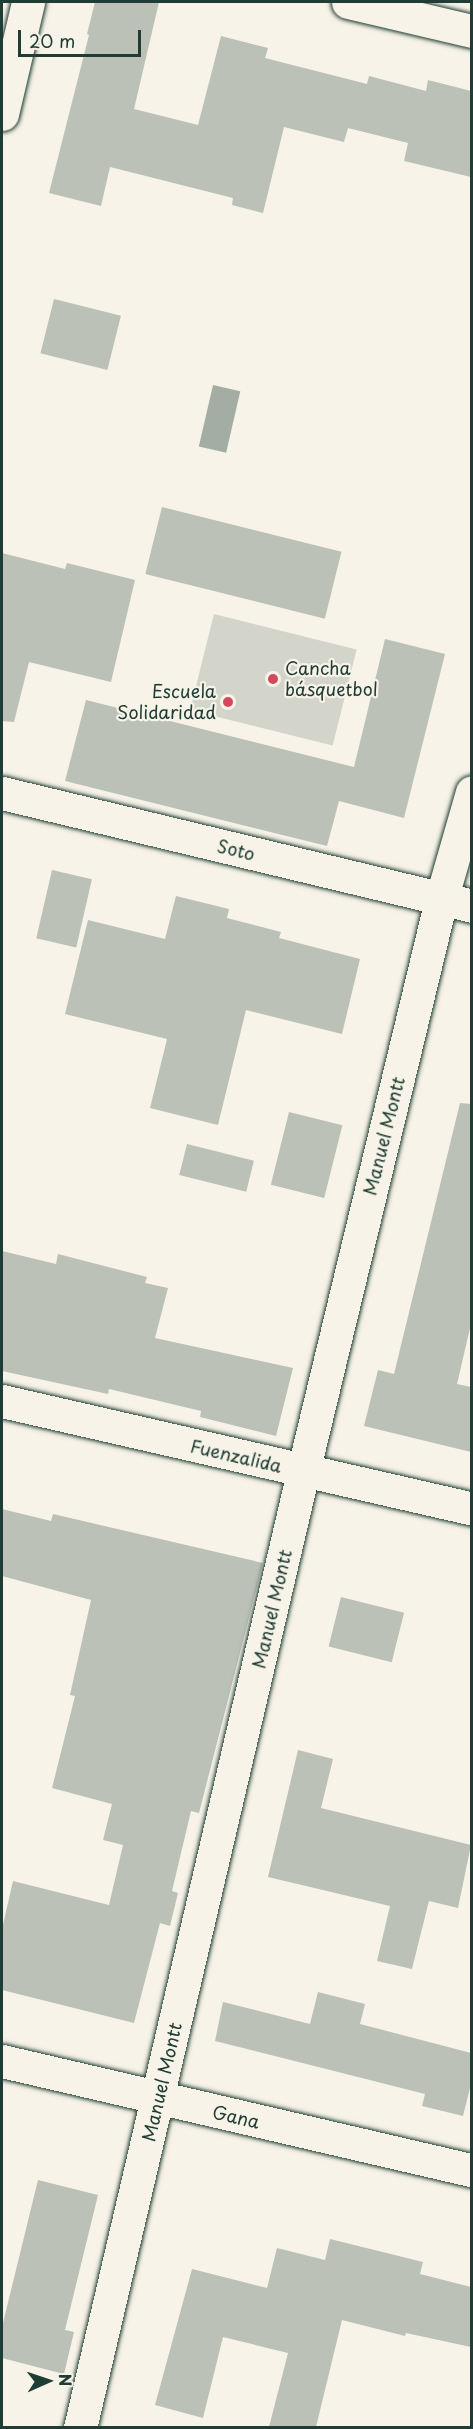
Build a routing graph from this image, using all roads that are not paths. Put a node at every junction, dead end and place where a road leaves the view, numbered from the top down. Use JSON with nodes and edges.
{"nodes":[{"id":1,"x":28,"y":2,"type":"edge"},
{"id":2,"x":348,"y":2,"type":"edge"},
{"id":3,"x":471,"y":31,"type":"edge"},
{"id":4,"x":2,"y":114,"type":"edge"},
{"id":5,"x":471,"y":792,"type":"edge"},
{"id":6,"x":2,"y":794,"type":"edge"},
{"id":7,"x":456,"y":903,"type":"edge"},
{"id":8,"x":2,"y":1401,"type":"edge"},
{"id":9,"x":303,"y":1472,"type":"junction"},
{"id":10,"x":471,"y":1509,"type":"edge"},
{"id":11,"x":2,"y":2061,"type":"edge"},
{"id":12,"x":158,"y":2100,"type":"junction"},
{"id":13,"x":471,"y":2170,"type":"edge"},
{"id":14,"x":80,"y":2427,"type":"edge"}],
"edges":[{"from":1,"to":4,"type":"street"},
{"from":2,"to":3,"type":"street"},
{"from":5,"to":7,"type":"street","name":"Manuel Montt"},
{"from":6,"to":7,"type":"street","name":"Soto"},
{"from":7,"to":9,"type":"street","name":"Manuel Montt"},
{"from":8,"to":9,"type":"street","name":"Fuenzalida"},
{"from":9,"to":10,"type":"street","name":"Fuenzalida"},
{"from":9,"to":12,"type":"street","name":"Manuel Montt"},
{"from":11,"to":12,"type":"street","name":"Gana"},
{"from":12,"to":13,"type":"street","name":"Gana"},
{"from":12,"to":14,"type":"street","name":"Manuel Montt"}]}
